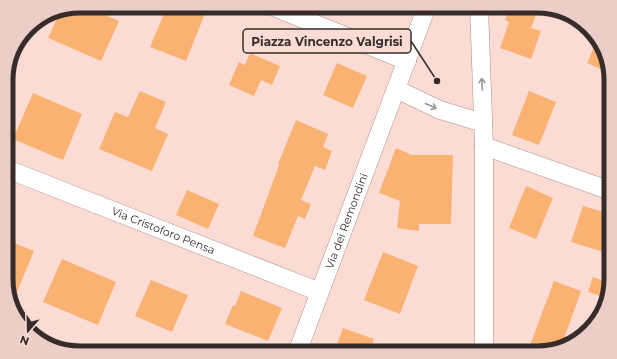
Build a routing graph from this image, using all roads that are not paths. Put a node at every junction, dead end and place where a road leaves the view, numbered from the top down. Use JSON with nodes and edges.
{"nodes":[{"id":1,"x":288,"y":13,"type":"edge"},
{"id":2,"x":424,"y":13,"type":"edge"},
{"id":3,"x":479,"y":13,"type":"edge"},
{"id":4,"x":407,"y":61,"type":"junction"},
{"id":5,"x":396,"y":89,"type":"junction"},
{"id":6,"x":483,"y":123,"type":"junction"},
{"id":7,"x":484,"y":146,"type":"junction"},
{"id":8,"x":13,"y":171,"type":"edge"},
{"id":9,"x":604,"y":189,"type":"edge"},
{"id":10,"x":320,"y":292,"type":"junction"},
{"id":11,"x":300,"y":346,"type":"edge"},
{"id":12,"x":484,"y":346,"type":"edge"}],
"edges":[{"from":1,"to":4,"type":"street"},
{"from":2,"to":4,"type":"street","name":"Via dei Remondini"},
{"from":6,"to":3,"type":"street","one_way":true},
{"from":4,"to":5,"type":"street","name":"Via dei Remondini"},
{"from":5,"to":6,"type":"street","one_way":true},
{"from":5,"to":10,"type":"street","name":"Via dei Remondini"},
{"from":6,"to":7,"type":"street"},
{"from":7,"to":9,"type":"street"},
{"from":7,"to":12,"type":"street"},
{"from":8,"to":10,"type":"street","name":"Via Cristoforo Pensa"},
{"from":10,"to":11,"type":"street","name":"Via dei Remondini"}]}
